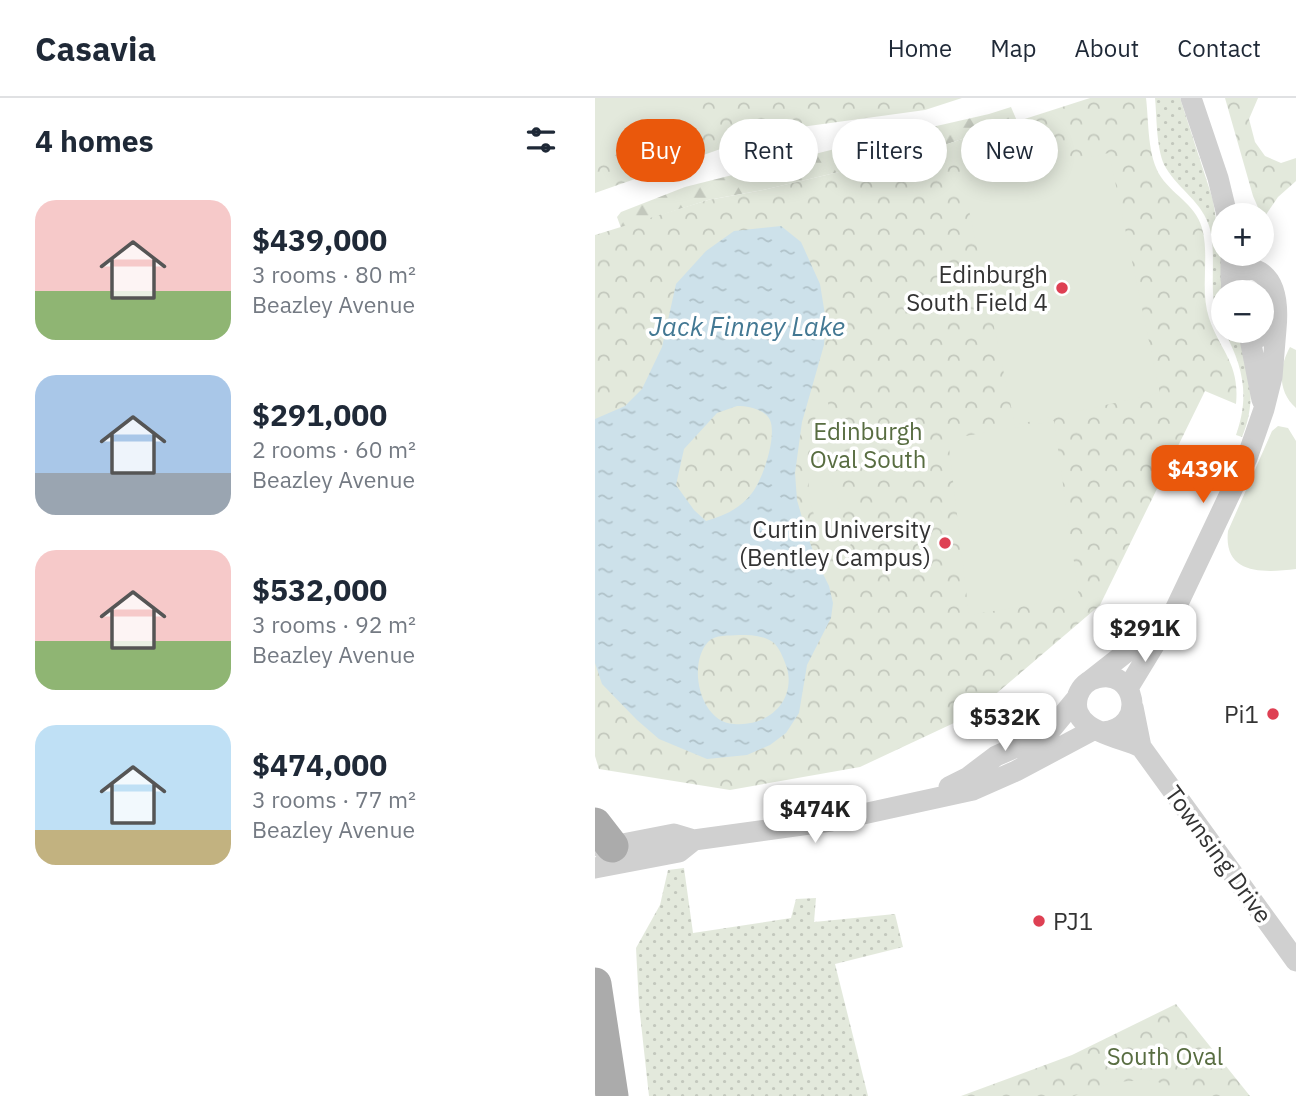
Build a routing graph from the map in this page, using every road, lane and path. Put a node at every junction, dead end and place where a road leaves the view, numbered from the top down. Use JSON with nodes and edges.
{"nodes":[{"id":1,"x":1191,"y":98,"type":"edge"},
{"id":2,"x":1224,"y":203,"type":"edge"},
{"id":3,"x":1255,"y":266,"type":"edge"},
{"id":4,"x":1259,"y":271,"type":"junction"},
{"id":5,"x":1234,"y":280,"type":"edge"},
{"id":6,"x":1276,"y":329,"type":"joint"},
{"id":7,"x":1250,"y":343,"type":"edge"},
{"id":8,"x":1264,"y":409,"type":"junction"},
{"id":9,"x":1173,"y":614,"type":"junction"},
{"id":10,"x":1091,"y":680,"type":"junction"},
{"id":11,"x":1077,"y":698,"type":"junction"},
{"id":12,"x":1130,"y":698,"type":"junction"},
{"id":13,"x":1098,"y":731,"type":"junction"},
{"id":14,"x":1141,"y":747,"type":"junction"},
{"id":15,"x":926,"y":800,"type":"junction"},
{"id":16,"x":599,"y":847,"type":"edge"},
{"id":17,"x":1296,"y":961,"type":"edge"},
{"id":18,"x":595,"y":984,"type":"edge"},
{"id":19,"x":612,"y":1096,"type":"edge"}],
"edges":[{"from":1,"to":2,"type":"street"},
{"from":3,"to":4,"type":"street"},
{"from":4,"to":5,"type":"street"},
{"from":4,"to":6,"type":"street"},
{"from":6,"to":8,"type":"street"},
{"from":7,"to":8,"type":"street"},
{"from":8,"to":9,"type":"street"},
{"from":9,"to":10,"type":"street"},
{"from":9,"to":12,"type":"street"},
{"from":10,"to":11,"type":"street"},
{"from":10,"to":12,"type":"street"},
{"from":11,"to":13,"type":"street"},
{"from":11,"to":15,"type":"street"},
{"from":12,"to":13,"type":"street"},
{"from":12,"to":14,"type":"street","name":"Townsing Drive"},
{"from":13,"to":14,"type":"street"},
{"from":13,"to":15,"type":"street"},
{"from":14,"to":17,"type":"street","name":"Townsing Drive"},
{"from":15,"to":16,"type":"street"},
{"from":18,"to":19,"type":"main road"}]}
